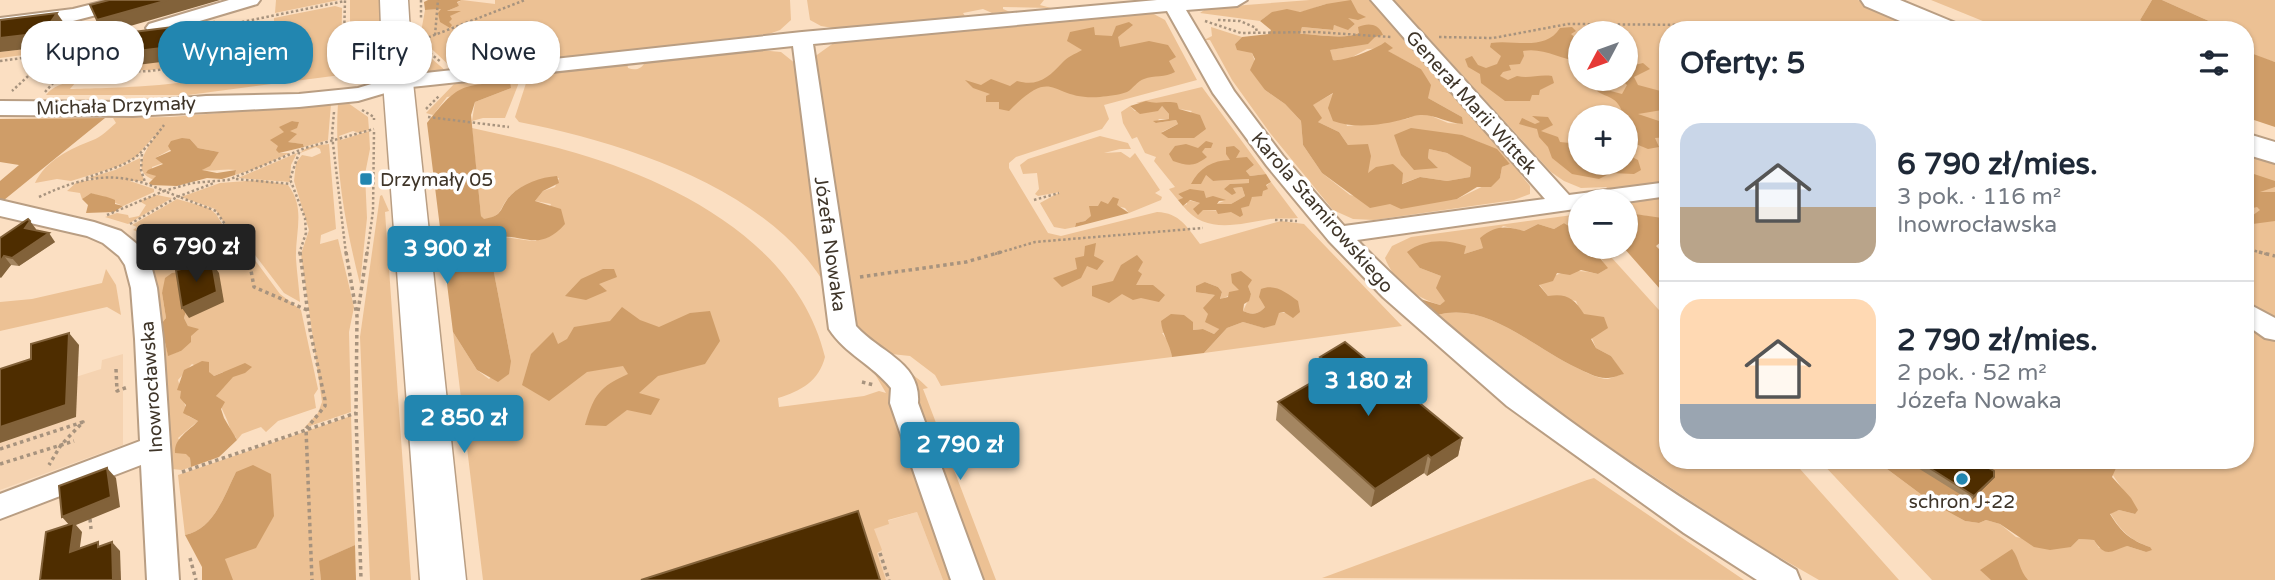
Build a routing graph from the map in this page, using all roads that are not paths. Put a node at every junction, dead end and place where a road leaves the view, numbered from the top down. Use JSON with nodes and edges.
{"nodes":[{"id":1,"x":132,"y":0,"type":"edge"},
{"id":2,"x":250,"y":0,"type":"edge"},
{"id":3,"x":394,"y":0,"type":"edge"},
{"id":4,"x":1237,"y":0,"type":"edge"},
{"id":5,"x":1381,"y":0,"type":"edge"},
{"id":6,"x":1875,"y":0,"type":"edge"},
{"id":7,"x":1173,"y":4,"type":"junction"},
{"id":8,"x":395,"y":21,"type":"edge"},
{"id":9,"x":1925,"y":21,"type":"edge"},
{"id":10,"x":0,"y":24,"type":"edge"},
{"id":11,"x":156,"y":28,"type":"edge"},
{"id":12,"x":802,"y":38,"type":"junction"},
{"id":13,"x":432,"y":78,"type":"edge"},
{"id":14,"x":393,"y":84,"type":"edge"},
{"id":15,"x":398,"y":84,"type":"edge"},
{"id":16,"x":5,"y":100,"type":"edge"},
{"id":17,"x":2254,"y":146,"type":"edge"},
{"id":18,"x":2275,"y":153,"type":"edge"},
{"id":19,"x":1659,"y":190,"type":"edge"},
{"id":20,"x":1638,"y":193,"type":"edge"},
{"id":21,"x":1568,"y":194,"type":"edge"},
{"id":22,"x":1568,"y":203,"type":"edge"},
{"id":23,"x":5,"y":209,"type":"edge"},
{"id":24,"x":1338,"y":235,"type":"junction"},
{"id":25,"x":2254,"y":317,"type":"edge"},
{"id":26,"x":2275,"y":331,"type":"edge"},
{"id":27,"x":155,"y":447,"type":"junction"},
{"id":28,"x":0,"y":507,"type":"edge"},
{"id":29,"x":163,"y":580,"type":"edge"},
{"id":30,"x":443,"y":580,"type":"edge"},
{"id":31,"x":967,"y":580,"type":"edge"},
{"id":32,"x":1784,"y":580,"type":"edge"}],
"edges":[{"from":1,"to":10,"type":"street"},
{"from":2,"to":11,"type":"street"},
{"from":3,"to":8,"type":"main road"},
{"from":4,"to":7,"type":"street","name":"Michała Drzymały"},
{"from":5,"to":21,"type":"street","name":"Generał Marii Wittek"},
{"from":6,"to":9,"type":"highway"},
{"from":7,"to":12,"type":"street","name":"Michała Drzymały"},
{"from":7,"to":24,"type":"street","name":"Karola Stamirowskiego"},
{"from":12,"to":13,"type":"street","name":"Michała Drzymały"},
{"from":12,"to":31,"type":"street","name":"Józefa Nowaka"},
{"from":14,"to":16,"type":"street","name":"Michała Drzymały"},
{"from":15,"to":30,"type":"main road"},
{"from":17,"to":18,"type":"highway"},
{"from":19,"to":20,"type":"street"},
{"from":22,"to":24,"type":"street"},
{"from":23,"to":27,"type":"street","name":"Inowrocławska"},
{"from":24,"to":32,"type":"street","name":"Karola Stamirowskiego"},
{"from":25,"to":26,"type":"street"},
{"from":27,"to":28,"type":"street"},
{"from":27,"to":29,"type":"street","name":"Inowrocławska"}]}
